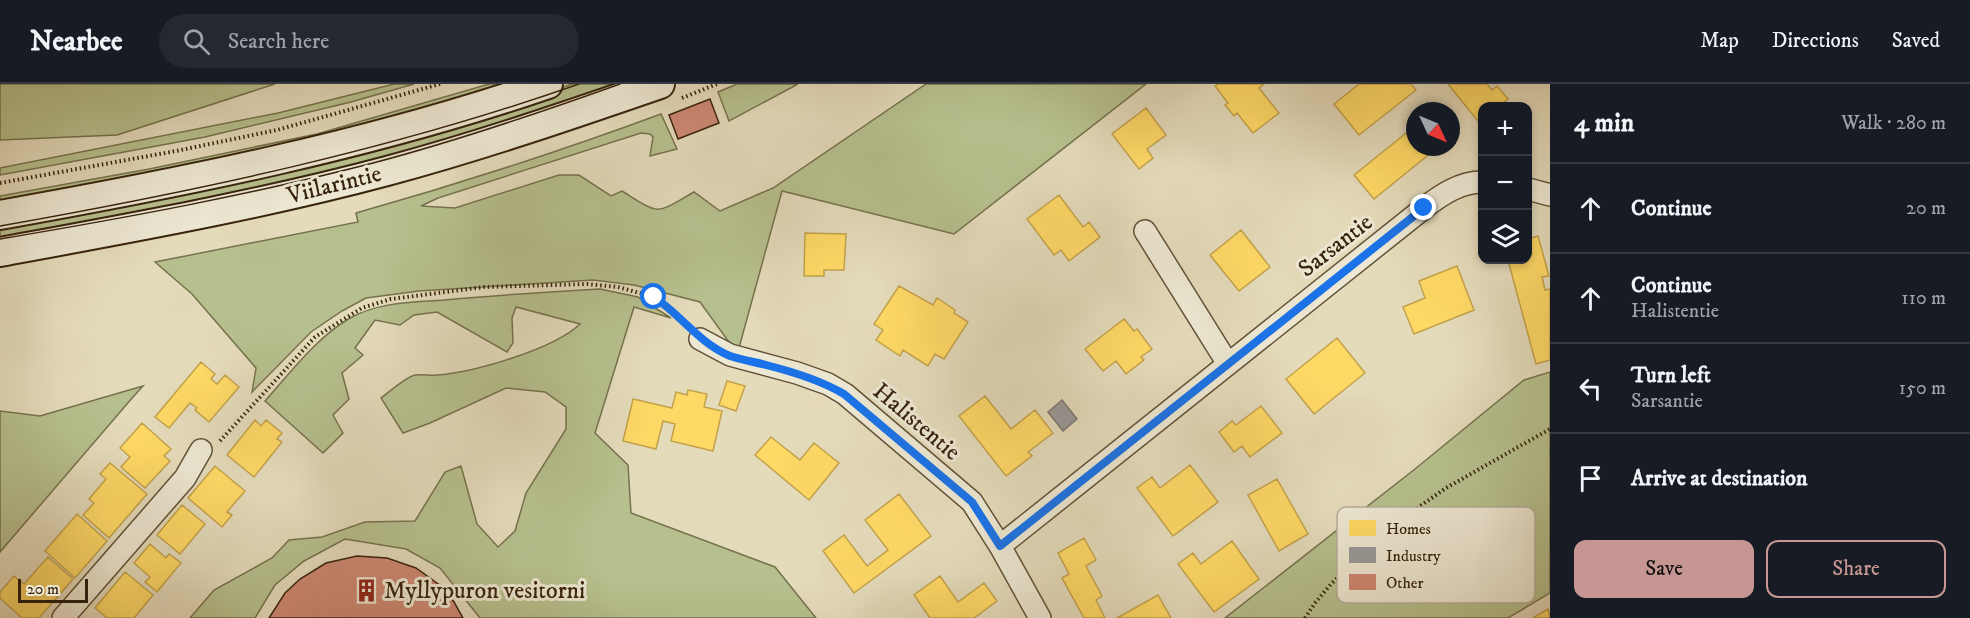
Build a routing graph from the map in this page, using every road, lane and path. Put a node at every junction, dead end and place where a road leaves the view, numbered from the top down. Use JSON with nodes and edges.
{"nodes":[{"id":1,"x":440,"y":84,"type":"edge"},
{"id":2,"x":548,"y":84,"type":"edge"},
{"id":3,"x":660,"y":84,"type":"edge"},
{"id":4,"x":0,"y":183,"type":"edge"},
{"id":5,"x":1478,"y":184,"type":"edge"},
{"id":6,"x":1532,"y":190,"type":"edge"},
{"id":7,"x":1550,"y":195,"type":"edge"},
{"id":8,"x":0,"y":215,"type":"edge"},
{"id":9,"x":1145,"y":231,"type":"dead end"},
{"id":10,"x":0,"y":252,"type":"edge"},
{"id":11,"x":700,"y":339,"type":"joint"},
{"id":12,"x":1228,"y":364,"type":"junction"},
{"id":13,"x":1550,"y":429,"type":"edge"},
{"id":14,"x":201,"y":450,"type":"joint"},
{"id":15,"x":1419,"y":507,"type":"edge"},
{"id":16,"x":1000,"y":546,"type":"junction"},
{"id":17,"x":1337,"y":578,"type":"edge"},
{"id":18,"x":63,"y":618,"type":"edge"},
{"id":19,"x":1040,"y":618,"type":"edge"},
{"id":20,"x":1305,"y":618,"type":"edge"}],
"edges":[{"from":1,"to":4,"type":"path"},
{"from":2,"to":8,"type":"main road","name":"Viilarintie"},
{"from":3,"to":10,"type":"main road","name":"Viilarintie"},
{"from":5,"to":12,"type":"street","name":"Sarsantie"},
{"from":6,"to":7,"type":"street"},
{"from":9,"to":12,"type":"street"},
{"from":11,"to":14,"type":"path"},
{"from":11,"to":16,"type":"street","name":"Halistentie"},
{"from":12,"to":16,"type":"street","name":"Sarsantie"},
{"from":13,"to":15,"type":"path"},
{"from":14,"to":18,"type":"street"},
{"from":16,"to":19,"type":"street","name":"Halistentie"},
{"from":17,"to":20,"type":"path"}]}
